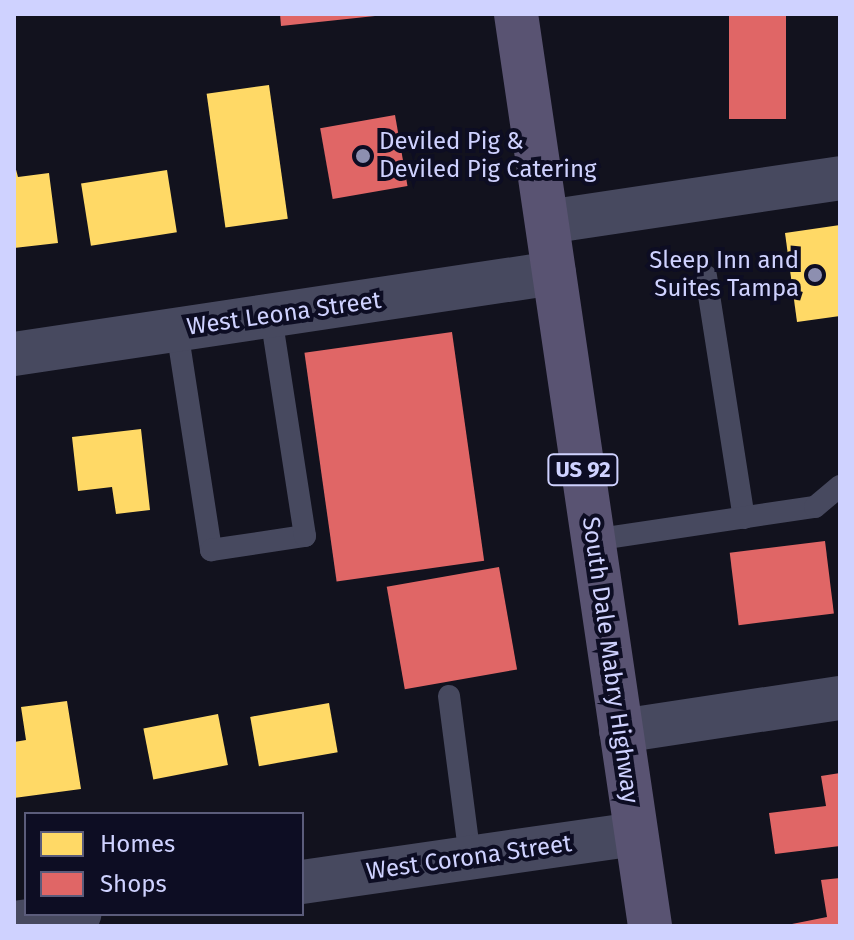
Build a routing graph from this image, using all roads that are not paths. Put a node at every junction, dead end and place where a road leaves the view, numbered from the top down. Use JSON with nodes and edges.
{"nodes":[{"id":1,"x":516,"y":14,"type":"edge"},
{"id":2,"x":840,"y":178,"type":"edge"},
{"id":3,"x":547,"y":222,"type":"junction"},
{"id":4,"x":554,"y":273,"type":"junction"},
{"id":5,"x":706,"y":276,"type":"dead end"},
{"id":6,"x":271,"y":316,"type":"junction"},
{"id":7,"x":177,"y":330,"type":"junction"},
{"id":8,"x":14,"y":354,"type":"edge"},
{"id":9,"x":840,"y":486,"type":"edge"},
{"id":10,"x":744,"y":518,"type":"junction"},
{"id":11,"x":593,"y":540,"type":"junction"},
{"id":12,"x":449,"y":696,"type":"dead end"},
{"id":13,"x":840,"y":698,"type":"edge"},
{"id":14,"x":621,"y":731,"type":"junction"},
{"id":15,"x":636,"y":834,"type":"junction"},
{"id":16,"x":470,"y":858,"type":"junction"},
{"id":17,"x":304,"y":882,"type":"edge"},
{"id":18,"x":65,"y":916,"type":"edge"},
{"id":19,"x":14,"y":923,"type":"edge"},
{"id":20,"x":650,"y":926,"type":"edge"}],
"edges":[{"from":1,"to":3,"type":"main road","name":"South Dale Mabry Highway","number":"US 92"},
{"from":2,"to":3,"type":"street"},
{"from":3,"to":4,"type":"main road","name":"South Dale Mabry Highway","number":"US 92"},
{"from":4,"to":6,"type":"street","name":"West Leona Street"},
{"from":4,"to":11,"type":"main road","name":"South Dale Mabry Highway","number":"US 92"},
{"from":5,"to":10,"type":"lane"},
{"from":6,"to":7,"type":"street","name":"West Leona Street"},
{"from":6,"to":7,"type":"lane"},
{"from":7,"to":8,"type":"street","name":"West Leona Street"},
{"from":9,"to":10,"type":"lane"},
{"from":10,"to":11,"type":"lane"},
{"from":11,"to":14,"type":"main road","name":"South Dale Mabry Highway","number":"US 92"},
{"from":12,"to":16,"type":"lane"},
{"from":13,"to":14,"type":"street"},
{"from":14,"to":15,"type":"main road","name":"South Dale Mabry Highway","number":"US 92"},
{"from":15,"to":16,"type":"street","name":"West Corona Street"},
{"from":15,"to":20,"type":"main road","name":"South Dale Mabry Highway","number":"US 92"},
{"from":16,"to":17,"type":"street","name":"West Corona Street"},
{"from":18,"to":19,"type":"street"}]}
